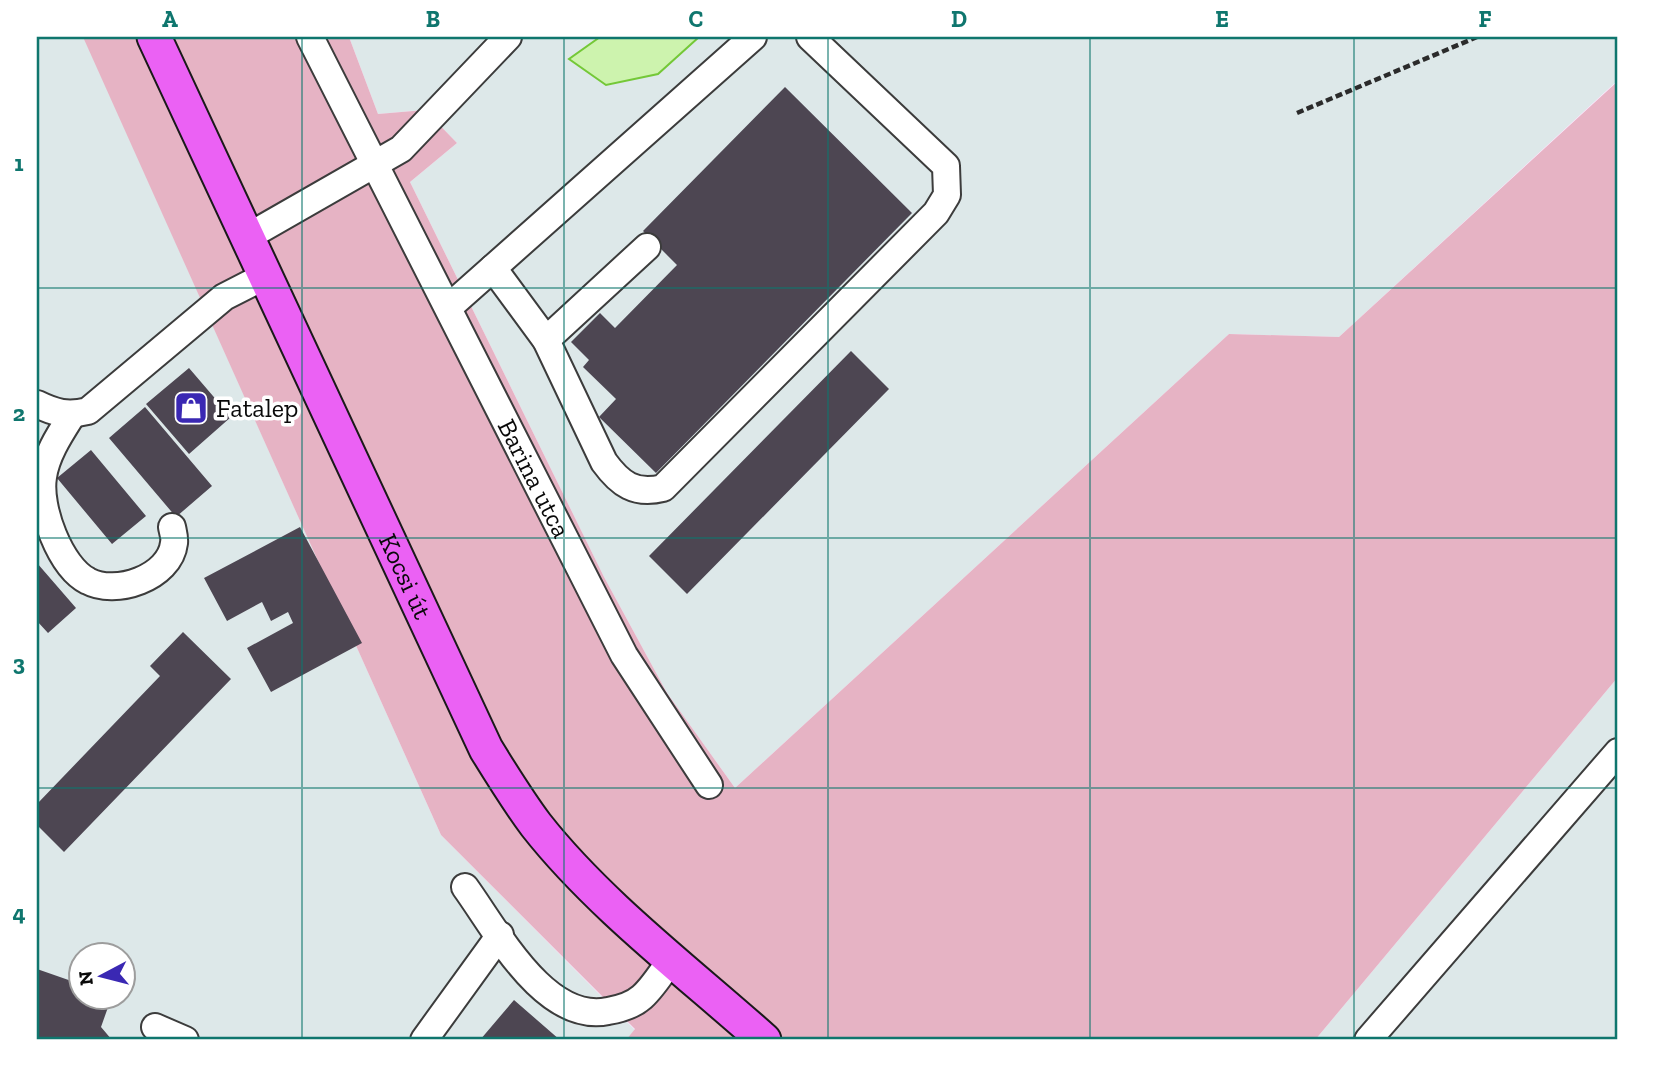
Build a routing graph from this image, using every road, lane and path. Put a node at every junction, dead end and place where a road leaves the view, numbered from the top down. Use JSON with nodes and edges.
{"nodes":[{"id":1,"x":154,"y":37,"type":"edge"},
{"id":2,"x":310,"y":37,"type":"edge"},
{"id":3,"x":508,"y":37,"type":"edge"},
{"id":4,"x":753,"y":37,"type":"edge"},
{"id":5,"x":810,"y":37,"type":"edge"},
{"id":6,"x":1477,"y":37,"type":"edge"},
{"id":7,"x":1297,"y":113,"type":"dead end"},
{"id":8,"x":374,"y":164,"type":"junction"},
{"id":9,"x":248,"y":236,"type":"junction"},
{"id":10,"x":647,"y":247,"type":"dead end"},
{"id":11,"x":493,"y":268,"type":"junction"},
{"id":12,"x":267,"y":275,"type":"junction"},
{"id":13,"x":449,"y":307,"type":"junction"},
{"id":14,"x":546,"y":340,"type":"junction"},
{"id":15,"x":37,"y":404,"type":"edge"},
{"id":16,"x":72,"y":415,"type":"junction"},
{"id":17,"x":172,"y":527,"type":"dead end"},
{"id":18,"x":1618,"y":752,"type":"edge"},
{"id":19,"x":709,"y":785,"type":"dead end"},
{"id":20,"x":465,"y":887,"type":"dead end"},
{"id":21,"x":500,"y":935,"type":"junction"},
{"id":22,"x":672,"y":958,"type":"junction"},
{"id":23,"x":155,"y":1027,"type":"dead end"},
{"id":24,"x":185,"y":1040,"type":"edge"},
{"id":25,"x":424,"y":1040,"type":"edge"},
{"id":26,"x":764,"y":1040,"type":"edge"},
{"id":27,"x":1368,"y":1040,"type":"edge"}],
"edges":[{"from":1,"to":9,"type":"main road","name":"Kocsi út"},
{"from":2,"to":8,"type":"street","name":"Barina utca"},
{"from":3,"to":8,"type":"street"},
{"from":4,"to":11,"type":"street"},
{"from":5,"to":14,"type":"street"},
{"from":6,"to":7,"type":"path"},
{"from":8,"to":9,"type":"street"},
{"from":8,"to":13,"type":"street","name":"Barina utca"},
{"from":9,"to":12,"type":"main road","name":"Kocsi út"},
{"from":10,"to":14,"type":"street"},
{"from":11,"to":13,"type":"street"},
{"from":11,"to":14,"type":"street"},
{"from":12,"to":16,"type":"street"},
{"from":12,"to":22,"type":"main road","name":"Kocsi út"},
{"from":13,"to":19,"type":"street","name":"Barina utca"},
{"from":15,"to":16,"type":"street"},
{"from":16,"to":17,"type":"street"},
{"from":18,"to":27,"type":"street"},
{"from":20,"to":21,"type":"street"},
{"from":21,"to":22,"type":"street"},
{"from":21,"to":25,"type":"street"},
{"from":22,"to":26,"type":"main road","name":"Kocsi út"},
{"from":23,"to":24,"type":"street"}]}
